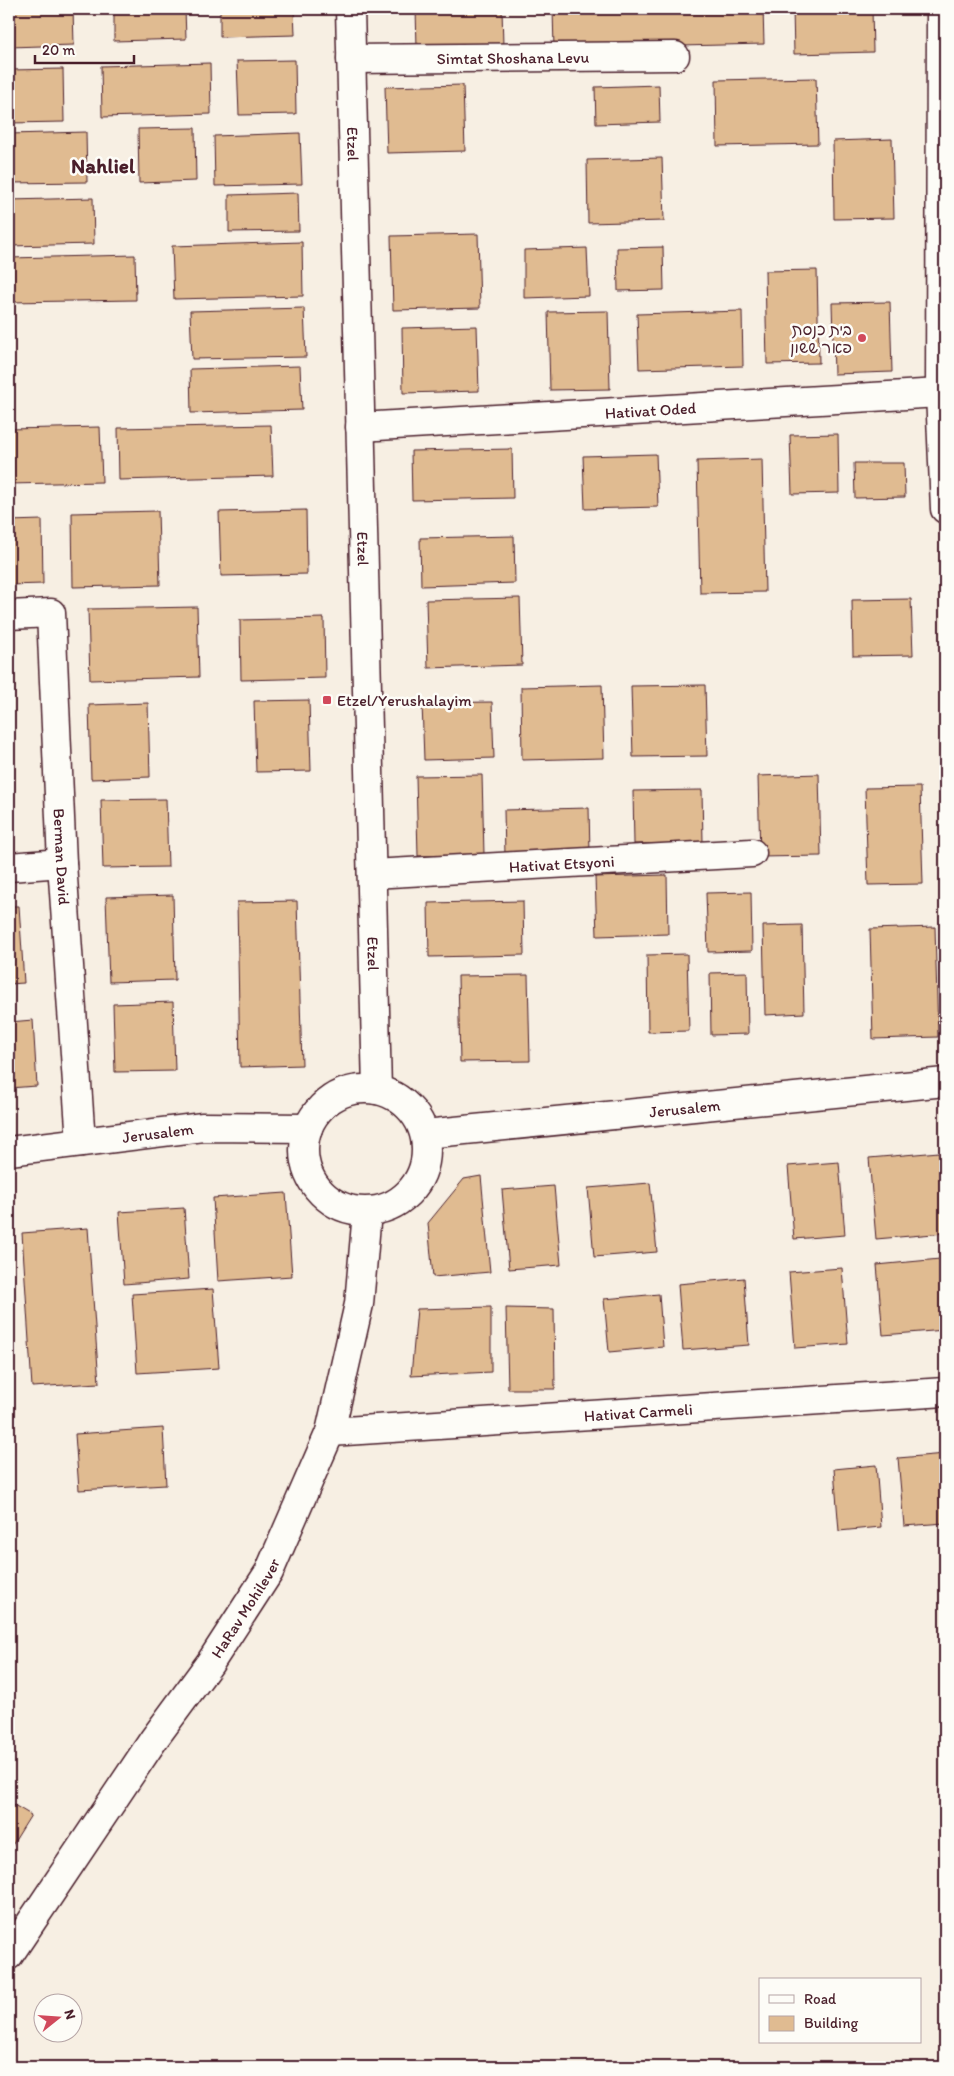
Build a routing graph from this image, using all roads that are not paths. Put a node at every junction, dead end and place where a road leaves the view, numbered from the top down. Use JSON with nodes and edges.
{"nodes":[{"id":1,"x":350,"y":9,"type":"edge"},
{"id":2,"x":940,"y":9,"type":"edge"},
{"id":3,"x":675,"y":56,"type":"dead end"},
{"id":4,"x":351,"y":59,"type":"junction"},
{"id":5,"x":940,"y":393,"type":"junction"},
{"id":6,"x":360,"y":428,"type":"junction"},
{"id":7,"x":945,"y":509,"type":"edge"},
{"id":8,"x":9,"y":615,"type":"edge"},
{"id":9,"x":752,"y":853,"type":"dead end"},
{"id":10,"x":62,"y":863,"type":"junction"},
{"id":11,"x":9,"y":867,"type":"edge"},
{"id":12,"x":372,"y":874,"type":"junction"},
{"id":13,"x":945,"y":1082,"type":"edge"},
{"id":14,"x":377,"y":1090,"type":"junction"},
{"id":15,"x":308,"y":1128,"type":"junction"},
{"id":16,"x":425,"y":1134,"type":"junction"},
{"id":17,"x":81,"y":1142,"type":"junction"},
{"id":18,"x":9,"y":1151,"type":"edge"},
{"id":19,"x":367,"y":1212,"type":"junction"},
{"id":20,"x":945,"y":1392,"type":"edge"},
{"id":21,"x":330,"y":1432,"type":"junction"},
{"id":22,"x":9,"y":1955,"type":"edge"}],
"edges":[{"from":1,"to":4,"type":"street","name":"Etzel"},
{"from":2,"to":5,"type":"street"},
{"from":3,"to":4,"type":"street","name":"Simtat Shoshana Levu"},
{"from":4,"to":6,"type":"street","name":"Etzel"},
{"from":5,"to":6,"type":"street","name":"Hativat Oded"},
{"from":5,"to":7,"type":"street"},
{"from":6,"to":12,"type":"street","name":"Etzel"},
{"from":8,"to":10,"type":"street","name":"Berman David"},
{"from":9,"to":12,"type":"street","name":"Hativat Etsyoni"},
{"from":10,"to":11,"type":"street"},
{"from":10,"to":17,"type":"street","name":"Berman David"},
{"from":12,"to":14,"type":"street","name":"Etzel"},
{"from":13,"to":16,"type":"street","name":"Jerusalem"},
{"from":14,"to":15,"type":"street"},
{"from":14,"to":16,"type":"street"},
{"from":15,"to":17,"type":"street","name":"Jerusalem"},
{"from":15,"to":19,"type":"street"},
{"from":16,"to":19,"type":"street"},
{"from":17,"to":18,"type":"street","name":"Jerusalem"},
{"from":19,"to":21,"type":"street","name":"HaRav Mohilever"},
{"from":20,"to":21,"type":"street","name":"Hativat Carmeli"},
{"from":21,"to":22,"type":"street","name":"HaRav Mohilever"}]}
